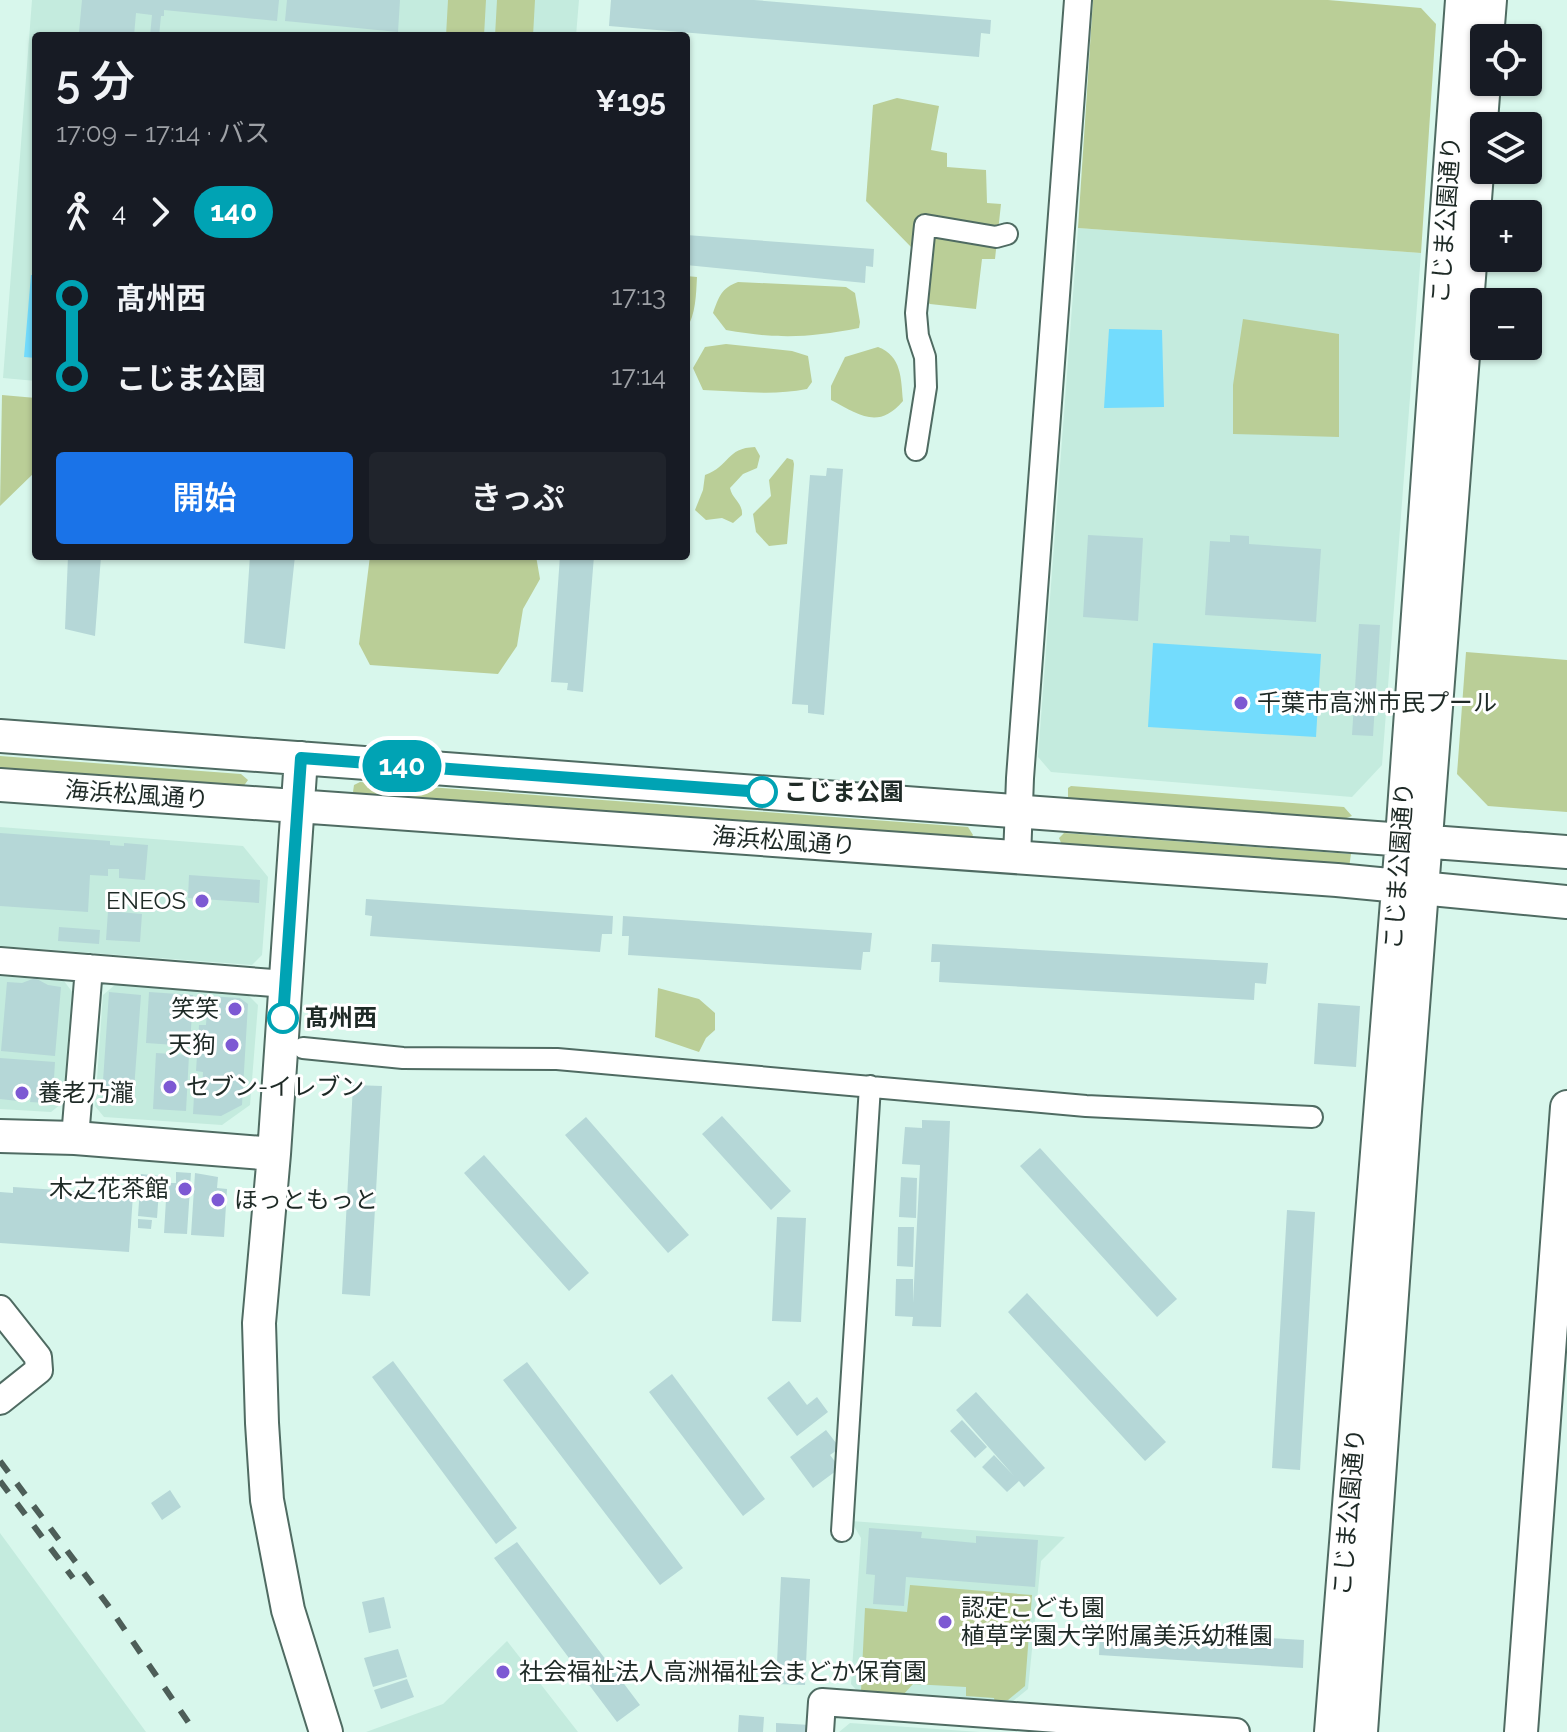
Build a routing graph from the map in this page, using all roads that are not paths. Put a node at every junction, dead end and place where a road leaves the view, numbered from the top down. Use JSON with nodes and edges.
{"nodes":[{"id":1,"x":1078,"y":0,"type":"edge"},
{"id":2,"x":1462,"y":0,"type":"edge"},
{"id":3,"x":1490,"y":0,"type":"edge"},
{"id":4,"x":1488,"y":24,"type":"edge"},
{"id":5,"x":1483,"y":96,"type":"edge"},
{"id":6,"x":1007,"y":234,"type":"dead end"},
{"id":7,"x":916,"y":450,"type":"dead end"},
{"id":8,"x":0,"y":736,"type":"edge"},
{"id":9,"x":301,"y":758,"type":"junction"},
{"id":10,"x":0,"y":785,"type":"edge"},
{"id":11,"x":299,"y":807,"type":"junction"},
{"id":12,"x":1019,"y":810,"type":"junction"},
{"id":13,"x":1414,"y":839,"type":"junction"},
{"id":14,"x":1567,"y":852,"type":"edge"},
{"id":15,"x":1017,"y":858,"type":"junction"},
{"id":16,"x":1410,"y":887,"type":"junction"},
{"id":17,"x":1567,"y":902,"type":"edge"},
{"id":18,"x":0,"y":961,"type":"edge"},
{"id":19,"x":89,"y":968,"type":"junction"},
{"id":20,"x":286,"y":984,"type":"junction"},
{"id":21,"x":303,"y":1048,"type":"dead end"},
{"id":22,"x":870,"y":1086,"type":"junction"},
{"id":23,"x":1567,"y":1107,"type":"edge"},
{"id":24,"x":1312,"y":1117,"type":"dead end"},
{"id":25,"x":0,"y":1136,"type":"edge"},
{"id":26,"x":75,"y":1138,"type":"junction"},
{"id":27,"x":274,"y":1154,"type":"junction"},
{"id":28,"x":0,"y":1309,"type":"edge"},
{"id":29,"x":0,"y":1401,"type":"edge"},
{"id":30,"x":842,"y":1531,"type":"dead end"},
{"id":31,"x":326,"y":1732,"type":"edge"},
{"id":32,"x":820,"y":1732,"type":"edge"},
{"id":33,"x":1236,"y":1732,"type":"edge"},
{"id":34,"x":1331,"y":1732,"type":"edge"},
{"id":35,"x":1361,"y":1732,"type":"edge"},
{"id":36,"x":1521,"y":1732,"type":"edge"}],
"edges":[{"from":1,"to":12,"type":"street"},
{"from":2,"to":13,"type":"street","name":"こじま公園通り"},
{"from":3,"to":4,"type":"street"},
{"from":5,"to":13,"type":"street","name":"こじま公園通り"},
{"from":6,"to":7,"type":"street"},
{"from":8,"to":9,"type":"street","name":"海浜松風通り"},
{"from":9,"to":11,"type":"street"},
{"from":9,"to":12,"type":"street","name":"海浜松風通り"},
{"from":10,"to":11,"type":"street","name":"海浜松風通り"},
{"from":11,"to":15,"type":"street","name":"海浜松風通り"},
{"from":11,"to":20,"type":"street"},
{"from":12,"to":13,"type":"street","name":"海浜松風通り"},
{"from":12,"to":15,"type":"street"},
{"from":13,"to":14,"type":"street","name":"海浜松風通り"},
{"from":13,"to":16,"type":"street","name":"こじま公園通り"},
{"from":15,"to":16,"type":"street","name":"海浜松風通り"},
{"from":16,"to":17,"type":"street","name":"海浜松風通り"},
{"from":16,"to":34,"type":"street","name":"こじま公園通り"},
{"from":16,"to":35,"type":"street","name":"こじま公園通り"},
{"from":18,"to":19,"type":"street"},
{"from":19,"to":20,"type":"street"},
{"from":19,"to":26,"type":"street"},
{"from":20,"to":27,"type":"street"},
{"from":21,"to":22,"type":"street"},
{"from":22,"to":24,"type":"street"},
{"from":22,"to":30,"type":"street"},
{"from":23,"to":36,"type":"street"},
{"from":25,"to":26,"type":"street"},
{"from":26,"to":27,"type":"street"},
{"from":27,"to":31,"type":"street"},
{"from":28,"to":29,"type":"street"},
{"from":32,"to":33,"type":"street"}]}
